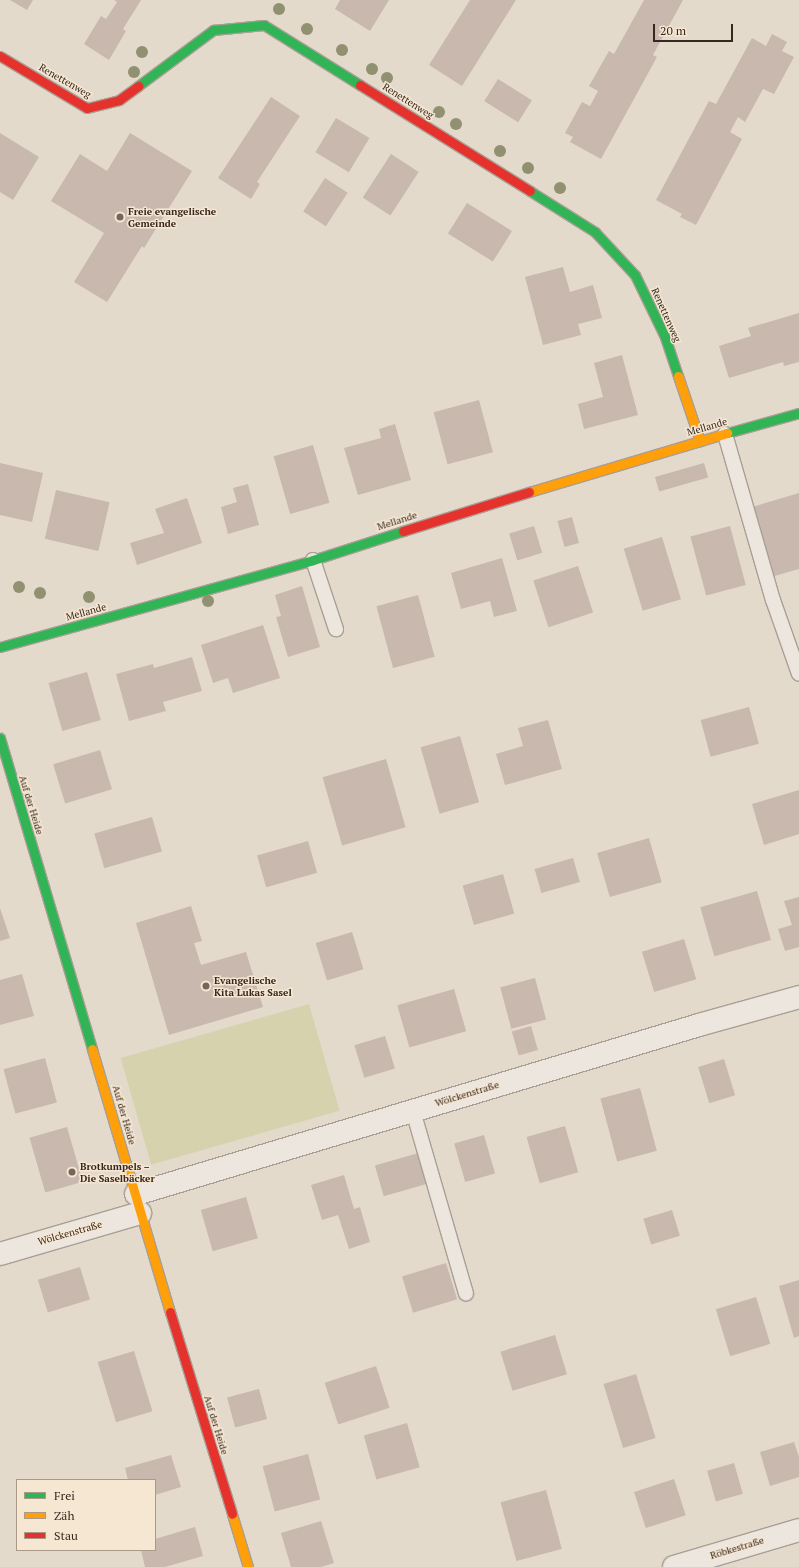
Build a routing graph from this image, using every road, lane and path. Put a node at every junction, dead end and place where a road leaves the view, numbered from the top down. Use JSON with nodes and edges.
{"nodes":[{"id":1,"x":0,"y":56,"type":"edge"},
{"id":2,"x":799,"y":413,"type":"edge"},
{"id":3,"x":725,"y":434,"type":"junction"},
{"id":4,"x":700,"y":441,"type":"junction"},
{"id":5,"x":313,"y":560,"type":"junction"},
{"id":6,"x":336,"y":629,"type":"dead end"},
{"id":7,"x":0,"y":647,"type":"edge"},
{"id":8,"x":799,"y":674,"type":"edge"},
{"id":9,"x":0,"y":738,"type":"edge"},
{"id":10,"x":799,"y":997,"type":"edge"},
{"id":11,"x":414,"y":1111,"type":"junction"},
{"id":12,"x":138,"y":1204,"type":"junction"},
{"id":13,"x":0,"y":1254,"type":"edge"},
{"id":14,"x":466,"y":1293,"type":"dead end"},
{"id":15,"x":799,"y":1530,"type":"edge"},
{"id":16,"x":248,"y":1567,"type":"edge"},
{"id":17,"x":674,"y":1567,"type":"edge"}],
"edges":[{"from":1,"to":4,"type":"street","name":"Renettenweg"},
{"from":2,"to":3,"type":"street","name":"Mellande"},
{"from":3,"to":4,"type":"street","name":"Mellande"},
{"from":3,"to":8,"type":"lane"},
{"from":4,"to":5,"type":"street","name":"Mellande"},
{"from":5,"to":6,"type":"lane"},
{"from":5,"to":7,"type":"street","name":"Mellande"},
{"from":9,"to":12,"type":"street","name":"Auf der Heide"},
{"from":10,"to":11,"type":"street","name":"Wölckenstraße"},
{"from":11,"to":12,"type":"street","name":"Wölckenstraße"},
{"from":11,"to":14,"type":"lane"},
{"from":12,"to":13,"type":"street","name":"Wölckenstraße"},
{"from":12,"to":16,"type":"street","name":"Auf der Heide"},
{"from":15,"to":17,"type":"street","name":"Röbkestraße"}]}
